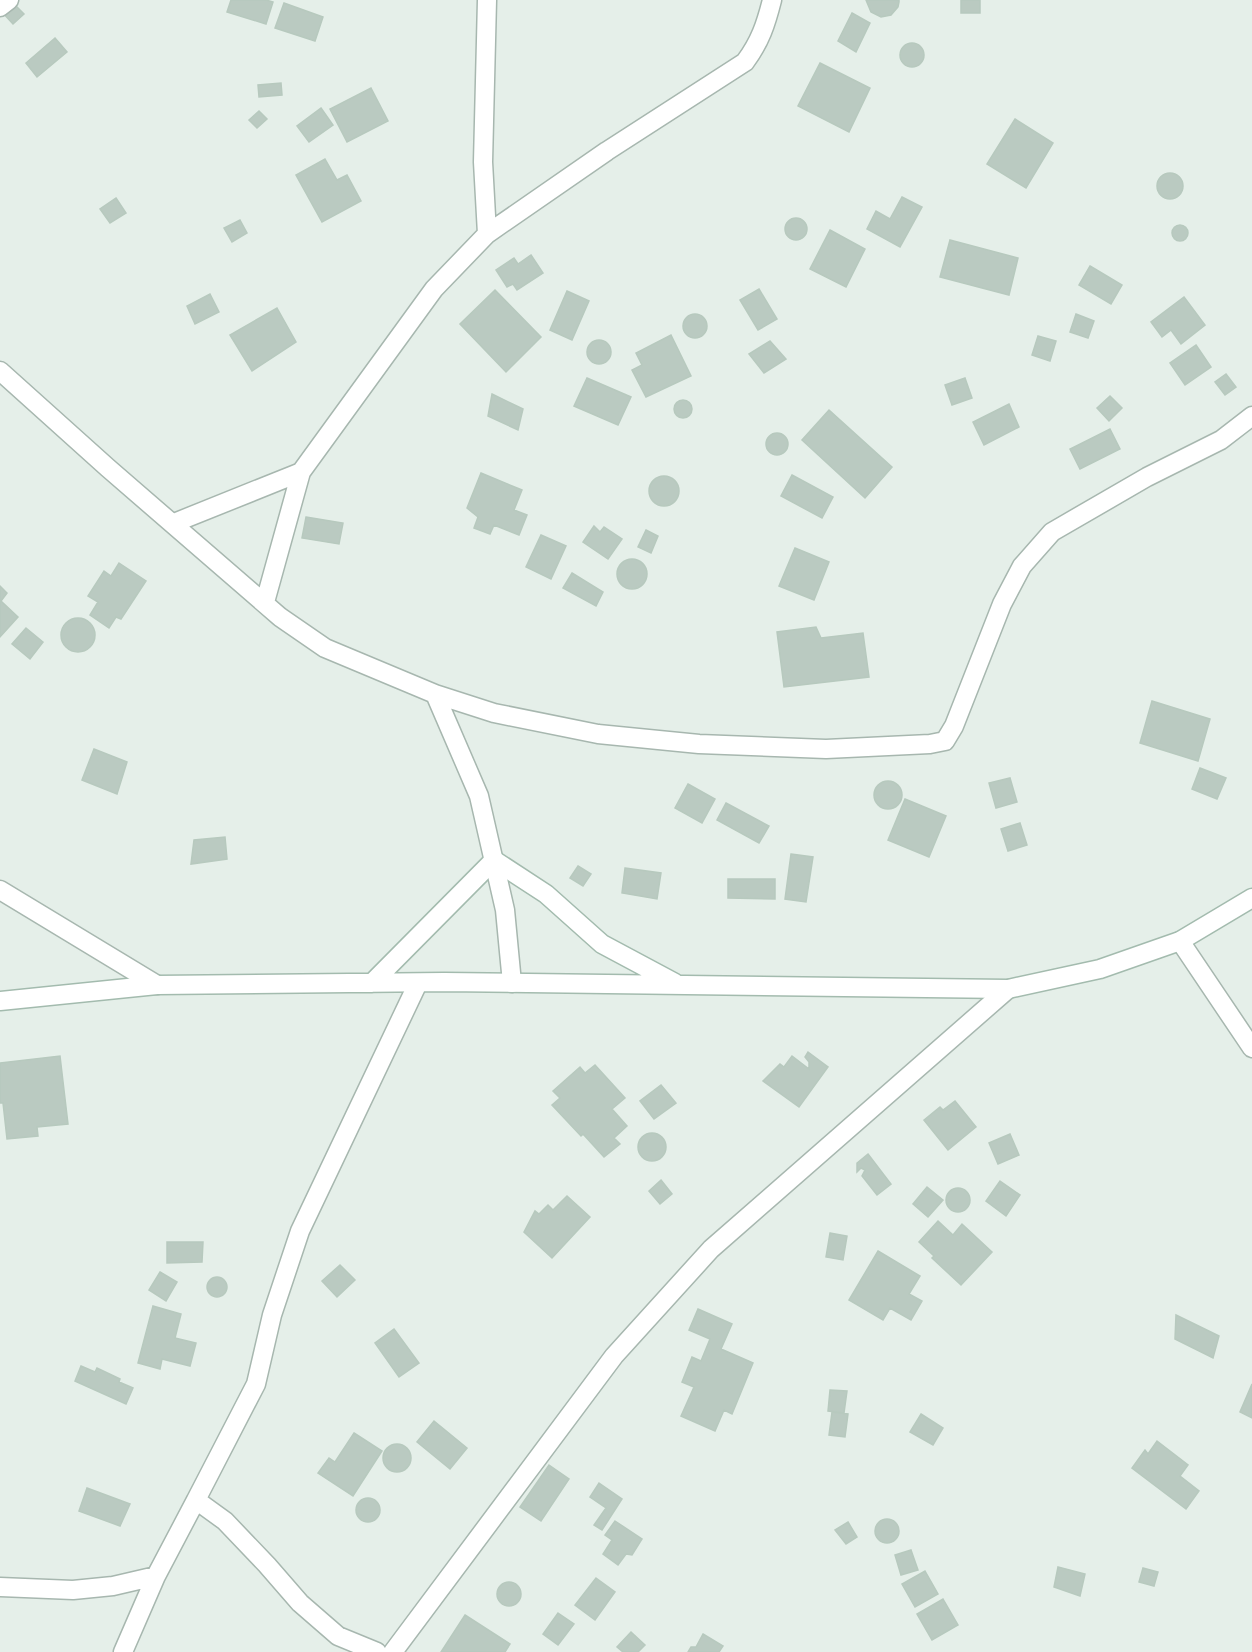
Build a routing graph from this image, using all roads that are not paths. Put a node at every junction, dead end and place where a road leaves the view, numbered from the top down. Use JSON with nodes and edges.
{"nodes":[{"id":1,"x":9,"y":0,"type":"edge"},
{"id":2,"x":487,"y":0,"type":"edge"},
{"id":3,"x":772,"y":0,"type":"edge"},
{"id":4,"x":0,"y":7,"type":"edge"},
{"id":5,"x":487,"y":234,"type":"junction"},
{"id":6,"x":0,"y":371,"type":"edge"},
{"id":7,"x":1252,"y":416,"type":"edge"},
{"id":8,"x":301,"y":472,"type":"junction"},
{"id":9,"x":174,"y":523,"type":"junction"},
{"id":10,"x":266,"y":602,"type":"junction"},
{"id":11,"x":435,"y":694,"type":"junction"},
{"id":12,"x":494,"y":860,"type":"junction"},
{"id":13,"x":0,"y":890,"type":"edge"},
{"id":14,"x":1252,"y":898,"type":"edge"},
{"id":15,"x":1180,"y":941,"type":"junction"},
{"id":16,"x":372,"y":983,"type":"junction"},
{"id":17,"x":418,"y":983,"type":"junction"},
{"id":18,"x":512,"y":983,"type":"junction"},
{"id":19,"x":676,"y":984,"type":"junction"},
{"id":20,"x":157,"y":985,"type":"junction"},
{"id":21,"x":1008,"y":989,"type":"junction"},
{"id":22,"x":0,"y":1001,"type":"edge"},
{"id":23,"x":1252,"y":1048,"type":"edge"},
{"id":24,"x":196,"y":1500,"type":"junction"},
{"id":25,"x":156,"y":1576,"type":"junction"},
{"id":26,"x":0,"y":1587,"type":"edge"},
{"id":27,"x":123,"y":1652,"type":"edge"},
{"id":28,"x":376,"y":1652,"type":"edge"},
{"id":29,"x":393,"y":1652,"type":"edge"}],
"edges":[{"from":1,"to":4,"type":"street"},
{"from":2,"to":5,"type":"street"},
{"from":3,"to":5,"type":"street"},
{"from":5,"to":8,"type":"street"},
{"from":6,"to":9,"type":"street"},
{"from":7,"to":11,"type":"street"},
{"from":8,"to":9,"type":"street"},
{"from":8,"to":10,"type":"street"},
{"from":9,"to":10,"type":"street"},
{"from":10,"to":11,"type":"street"},
{"from":11,"to":12,"type":"street"},
{"from":12,"to":16,"type":"street"},
{"from":12,"to":18,"type":"street"},
{"from":12,"to":19,"type":"street"},
{"from":13,"to":20,"type":"street"},
{"from":14,"to":15,"type":"street"},
{"from":15,"to":21,"type":"street"},
{"from":15,"to":23,"type":"street"},
{"from":16,"to":17,"type":"street"},
{"from":16,"to":20,"type":"street"},
{"from":17,"to":18,"type":"street"},
{"from":17,"to":24,"type":"street"},
{"from":18,"to":19,"type":"street"},
{"from":19,"to":21,"type":"street"},
{"from":20,"to":22,"type":"street"},
{"from":21,"to":29,"type":"street"},
{"from":24,"to":25,"type":"street"},
{"from":24,"to":28,"type":"street"},
{"from":25,"to":26,"type":"street"},
{"from":25,"to":27,"type":"street"}]}
